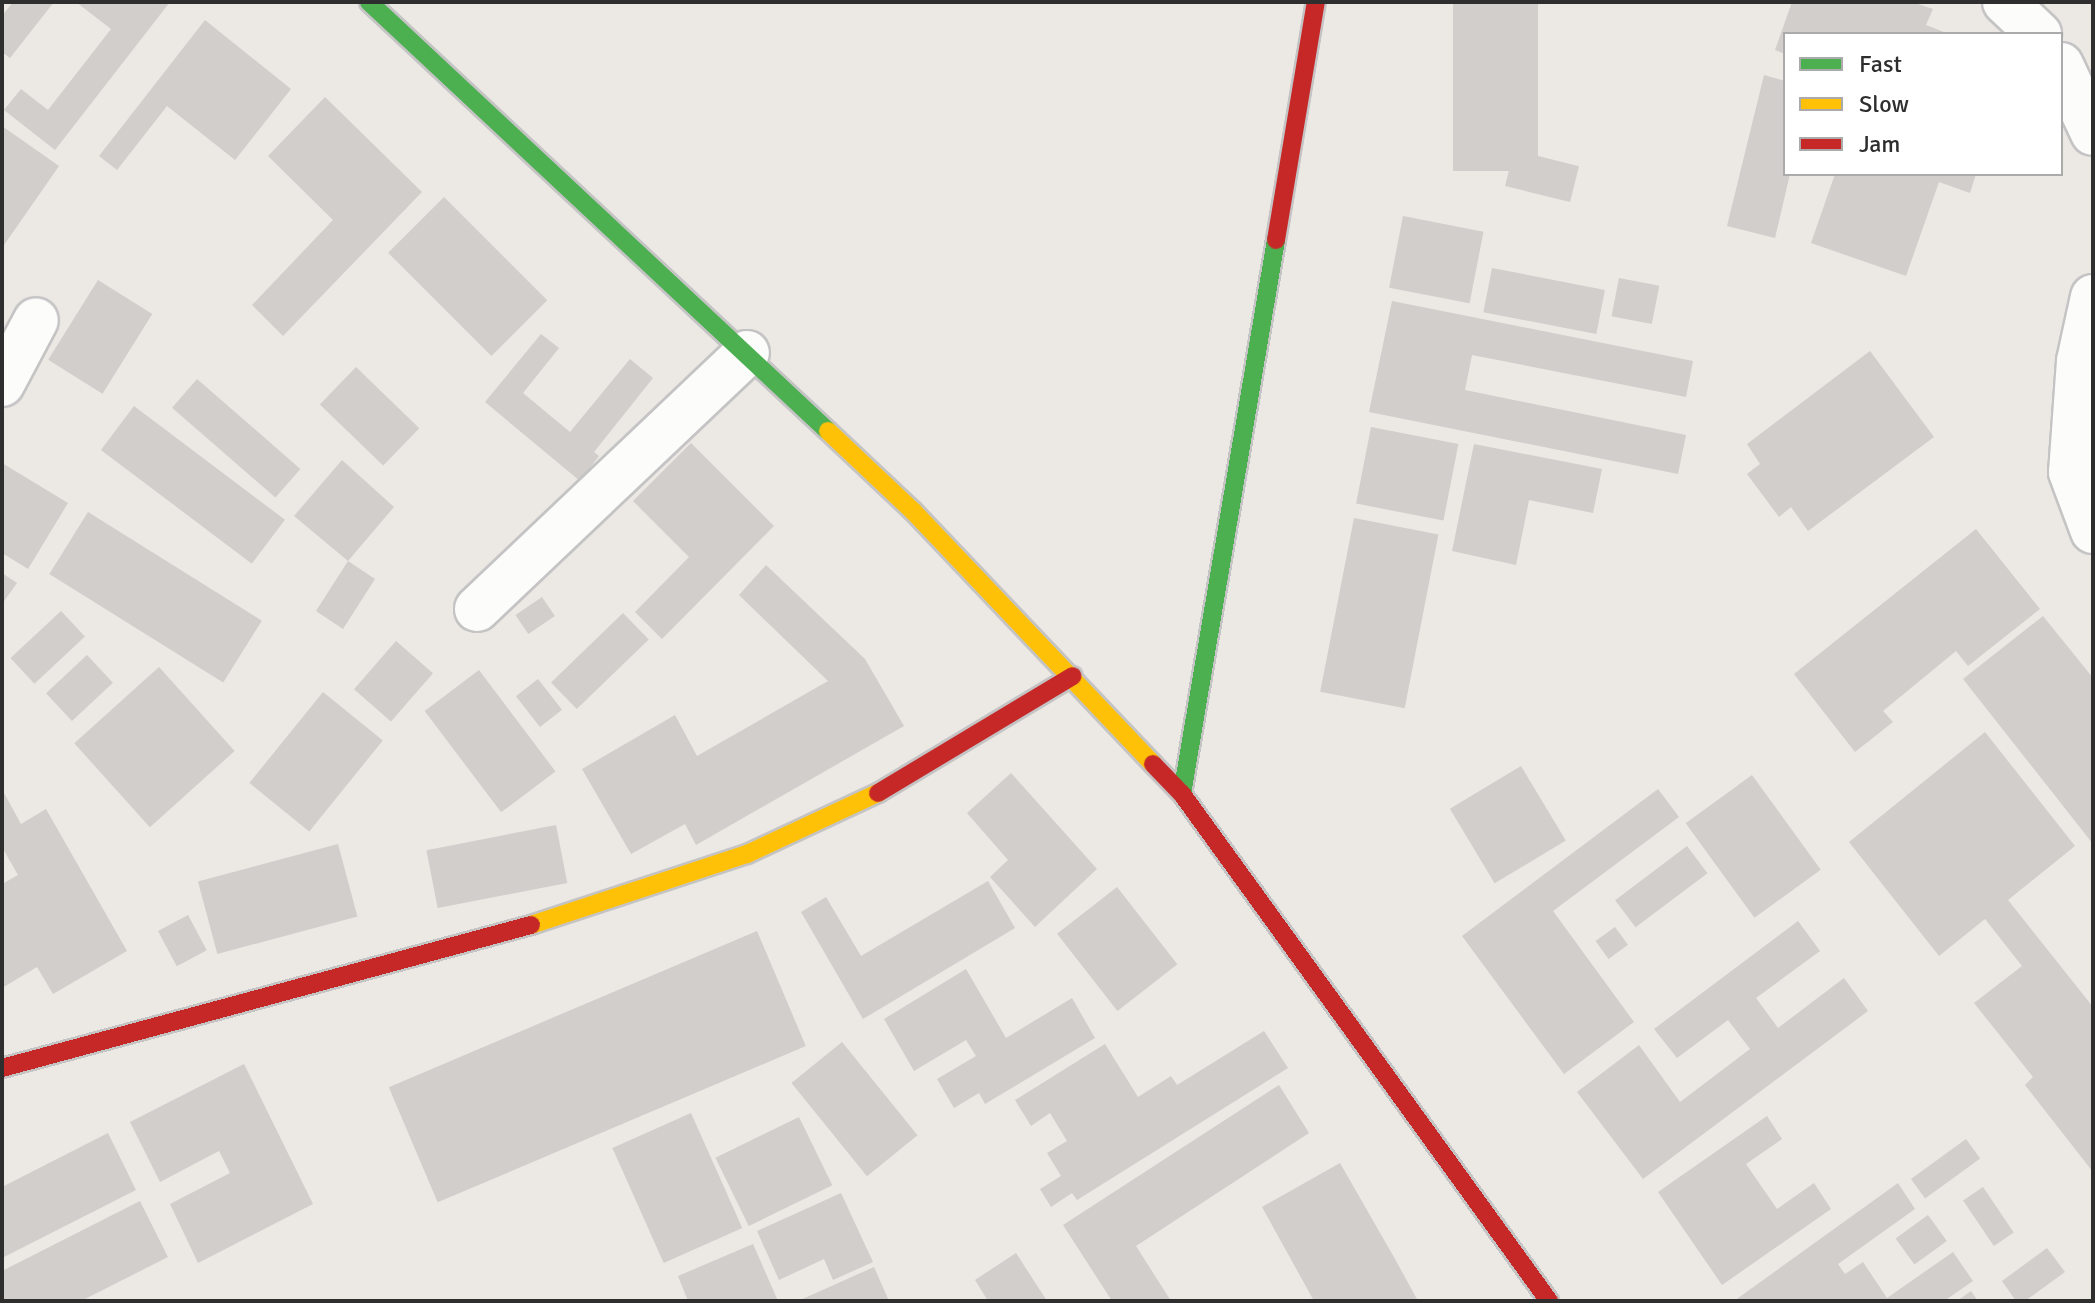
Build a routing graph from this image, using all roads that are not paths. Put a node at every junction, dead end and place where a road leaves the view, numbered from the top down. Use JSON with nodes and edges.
{"nodes":[{"id":1,"x":369,"y":2,"type":"edge"},
{"id":2,"x":1316,"y":2,"type":"edge"},
{"id":3,"x":2005,"y":2,"type":"edge"},
{"id":4,"x":2037,"y":32,"type":"edge"},
{"id":5,"x":2063,"y":69,"type":"edge"},
{"id":6,"x":2093,"y":133,"type":"edge"},
{"id":7,"x":2093,"y":297,"type":"edge"},
{"id":8,"x":36,"y":320,"type":"dead end"},
{"id":9,"x":747,"y":353,"type":"junction"},
{"id":10,"x":2,"y":384,"type":"edge"},
{"id":11,"x":2093,"y":531,"type":"edge"},
{"id":12,"x":477,"y":609,"type":"dead end"},
{"id":13,"x":1073,"y":676,"type":"junction"},
{"id":14,"x":1182,"y":794,"type":"junction"},
{"id":15,"x":2,"y":1068,"type":"edge"},
{"id":16,"x":1549,"y":1301,"type":"edge"}],
"edges":[{"from":1,"to":9,"type":"street"},
{"from":2,"to":14,"type":"street"},
{"from":3,"to":4,"type":"street"},
{"from":5,"to":6,"type":"street"},
{"from":7,"to":11,"type":"street"},
{"from":8,"to":10,"type":"street"},
{"from":9,"to":12,"type":"street"},
{"from":9,"to":13,"type":"street"},
{"from":13,"to":14,"type":"street"},
{"from":13,"to":15,"type":"street"},
{"from":14,"to":16,"type":"street"}]}
